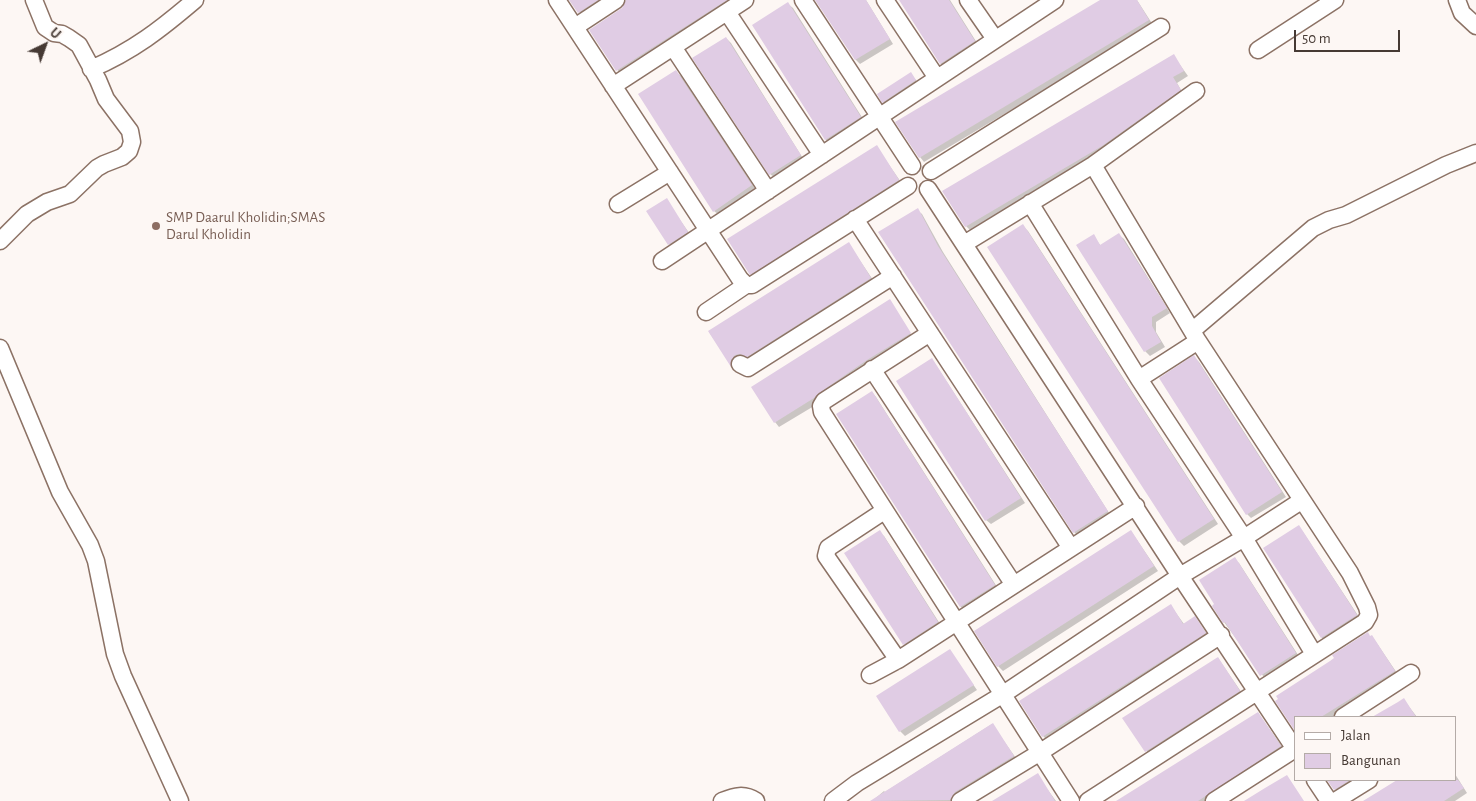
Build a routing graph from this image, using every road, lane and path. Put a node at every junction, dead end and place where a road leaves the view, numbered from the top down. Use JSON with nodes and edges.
{"nodes":[{"id":1,"x":34,"y":0,"type":"edge"},
{"id":2,"x":196,"y":0,"type":"edge"},
{"id":3,"x":557,"y":0,"type":"edge"},
{"id":4,"x":616,"y":0,"type":"edge"},
{"id":5,"x":745,"y":0,"type":"edge"},
{"id":6,"x":803,"y":0,"type":"edge"},
{"id":7,"x":884,"y":0,"type":"edge"},
{"id":8,"x":968,"y":0,"type":"edge"},
{"id":9,"x":1055,"y":0,"type":"edge"},
{"id":10,"x":1335,"y":0,"type":"edge"},
{"id":11,"x":1457,"y":0,"type":"edge"},
{"id":12,"x":727,"y":12,"type":"junction"},
{"id":13,"x":1476,"y":26,"type":"edge"},
{"id":14,"x":575,"y":27,"type":"junction"},
{"id":15,"x":1161,"y":27,"type":"dead end"},
{"id":16,"x":995,"y":39,"type":"junction"},
{"id":17,"x":674,"y":47,"type":"junction"},
{"id":18,"x":1258,"y":50,"type":"dead end"},
{"id":19,"x":91,"y":68,"type":"junction"},
{"id":20,"x":937,"y":78,"type":"junction"},
{"id":21,"x":613,"y":86,"type":"junction"},
{"id":22,"x":1196,"y":91,"type":"dead end"},
{"id":23,"x":880,"y":116,"type":"junction"},
{"id":24,"x":1476,"y":153,"type":"edge"},
{"id":25,"x":822,"y":155,"type":"junction"},
{"id":26,"x":1093,"y":165,"type":"junction"},
{"id":27,"x":912,"y":166,"type":"junction"},
{"id":28,"x":931,"y":171,"type":"junction"},
{"id":29,"x":670,"y":172,"type":"junction"},
{"id":30,"x":908,"y":186,"type":"junction"},
{"id":31,"x":928,"y":189,"type":"junction"},
{"id":32,"x":768,"y":190,"type":"junction"},
{"id":33,"x":1030,"y":203,"type":"junction"},
{"id":34,"x":618,"y":204,"type":"dead end"},
{"id":35,"x":854,"y":219,"type":"junction"},
{"id":36,"x":708,"y":230,"type":"junction"},
{"id":37,"x":0,"y":241,"type":"edge"},
{"id":38,"x":964,"y":244,"type":"junction"},
{"id":39,"x":662,"y":262,"type":"dead end"},
{"id":40,"x":892,"y":276,"type":"junction"},
{"id":41,"x":746,"y":285,"type":"junction"},
{"id":42,"x":706,"y":312,"type":"dead end"},
{"id":43,"x":930,"y":333,"type":"junction"},
{"id":44,"x":1196,"y":336,"type":"junction"},
{"id":45,"x":0,"y":348,"type":"edge"},
{"id":46,"x":740,"y":364,"type":"dead end"},
{"id":47,"x":872,"y":370,"type":"junction"},
{"id":48,"x":1139,"y":379,"type":"junction"},
{"id":49,"x":1301,"y":501,"type":"junction"},
{"id":50,"x":1136,"y":506,"type":"junction"},
{"id":51,"x":884,"y":511,"type":"junction"},
{"id":52,"x":1244,"y":538,"type":"junction"},
{"id":53,"x":1071,"y":548,"type":"junction"},
{"id":54,"x":1180,"y":576,"type":"junction"},
{"id":55,"x":1014,"y":585,"type":"junction"},
{"id":56,"x":957,"y":622,"type":"junction"},
{"id":57,"x":1221,"y":635,"type":"junction"},
{"id":58,"x":1314,"y":654,"type":"junction"},
{"id":59,"x":898,"y":660,"type":"junction"},
{"id":60,"x":1411,"y":673,"type":"dead end"},
{"id":61,"x":870,"y":674,"type":"dead end"},
{"id":62,"x":1257,"y":692,"type":"junction"},
{"id":63,"x":1002,"y":695,"type":"junction"},
{"id":64,"x":1345,"y":716,"type":"edge"},
{"id":65,"x":1294,"y":748,"type":"edge"},
{"id":66,"x":1294,"y":750,"type":"edge"},
{"id":67,"x":1039,"y":753,"type":"junction"},
{"id":68,"x":1316,"y":781,"type":"edge"},
{"id":69,"x":1367,"y":781,"type":"edge"},
{"id":70,"x":180,"y":801,"type":"edge"},
{"id":71,"x":722,"y":801,"type":"edge"},
{"id":72,"x":756,"y":801,"type":"edge"},
{"id":73,"x":833,"y":801,"type":"edge"},
{"id":74,"x":960,"y":801,"type":"edge"},
{"id":75,"x":1071,"y":801,"type":"edge"},
{"id":76,"x":1088,"y":801,"type":"edge"},
{"id":77,"x":1214,"y":801,"type":"edge"},
{"id":78,"x":1329,"y":801,"type":"edge"},
{"id":79,"x":1335,"y":801,"type":"edge"}],
"edges":[{"from":1,"to":19,"type":"street"},
{"from":2,"to":19,"type":"street"},
{"from":3,"to":14,"type":"street"},
{"from":4,"to":14,"type":"street"},
{"from":5,"to":12,"type":"street"},
{"from":6,"to":23,"type":"street"},
{"from":7,"to":20,"type":"street"},
{"from":8,"to":16,"type":"street"},
{"from":9,"to":16,"type":"street"},
{"from":10,"to":18,"type":"street"},
{"from":11,"to":13,"type":"street"},
{"from":12,"to":17,"type":"street"},
{"from":12,"to":25,"type":"street"},
{"from":14,"to":21,"type":"street"},
{"from":15,"to":28,"type":"street"},
{"from":16,"to":20,"type":"street"},
{"from":17,"to":21,"type":"street"},
{"from":17,"to":32,"type":"street"},
{"from":19,"to":37,"type":"street"},
{"from":20,"to":23,"type":"street"},
{"from":21,"to":29,"type":"street"},
{"from":22,"to":26,"type":"street"},
{"from":23,"to":25,"type":"street"},
{"from":23,"to":27,"type":"street"},
{"from":24,"to":44,"type":"street"},
{"from":25,"to":32,"type":"street"},
{"from":26,"to":33,"type":"street"},
{"from":26,"to":44,"type":"street"},
{"from":27,"to":28,"type":"street"},
{"from":27,"to":30,"type":"street"},
{"from":28,"to":31,"type":"street"},
{"from":29,"to":34,"type":"street"},
{"from":29,"to":36,"type":"street"},
{"from":30,"to":31,"type":"street"},
{"from":30,"to":35,"type":"street"},
{"from":31,"to":38,"type":"street"},
{"from":32,"to":36,"type":"street"},
{"from":33,"to":38,"type":"street"},
{"from":33,"to":48,"type":"street"},
{"from":35,"to":40,"type":"street"},
{"from":35,"to":41,"type":"street"},
{"from":36,"to":39,"type":"street"},
{"from":36,"to":41,"type":"street"},
{"from":38,"to":50,"type":"street"},
{"from":40,"to":43,"type":"street"},
{"from":40,"to":46,"type":"street"},
{"from":41,"to":42,"type":"street"},
{"from":43,"to":47,"type":"street"},
{"from":43,"to":53,"type":"street"},
{"from":44,"to":48,"type":"street"},
{"from":44,"to":49,"type":"street"},
{"from":45,"to":70,"type":"street"},
{"from":47,"to":51,"type":"street"},
{"from":47,"to":55,"type":"street"},
{"from":48,"to":52,"type":"street"},
{"from":49,"to":52,"type":"street"},
{"from":49,"to":58,"type":"street"},
{"from":50,"to":53,"type":"street"},
{"from":50,"to":54,"type":"street"},
{"from":51,"to":56,"type":"street"},
{"from":51,"to":59,"type":"street"},
{"from":52,"to":54,"type":"street"},
{"from":52,"to":58,"type":"street"},
{"from":53,"to":55,"type":"street"},
{"from":54,"to":57,"type":"street"},
{"from":54,"to":63,"type":"street"},
{"from":55,"to":56,"type":"street"},
{"from":56,"to":59,"type":"street"},
{"from":56,"to":63,"type":"street"},
{"from":57,"to":62,"type":"street"},
{"from":57,"to":67,"type":"street"},
{"from":58,"to":62,"type":"street"},
{"from":59,"to":61,"type":"street"},
{"from":60,"to":64,"type":"street"},
{"from":62,"to":65,"type":"street"},
{"from":62,"to":76,"type":"street"},
{"from":63,"to":67,"type":"street"},
{"from":63,"to":73,"type":"street"},
{"from":66,"to":77,"type":"street"},
{"from":67,"to":74,"type":"street"},
{"from":67,"to":75,"type":"street"},
{"from":68,"to":78,"type":"street"},
{"from":69,"to":79,"type":"street"},
{"from":71,"to":72,"type":"street"}]}
